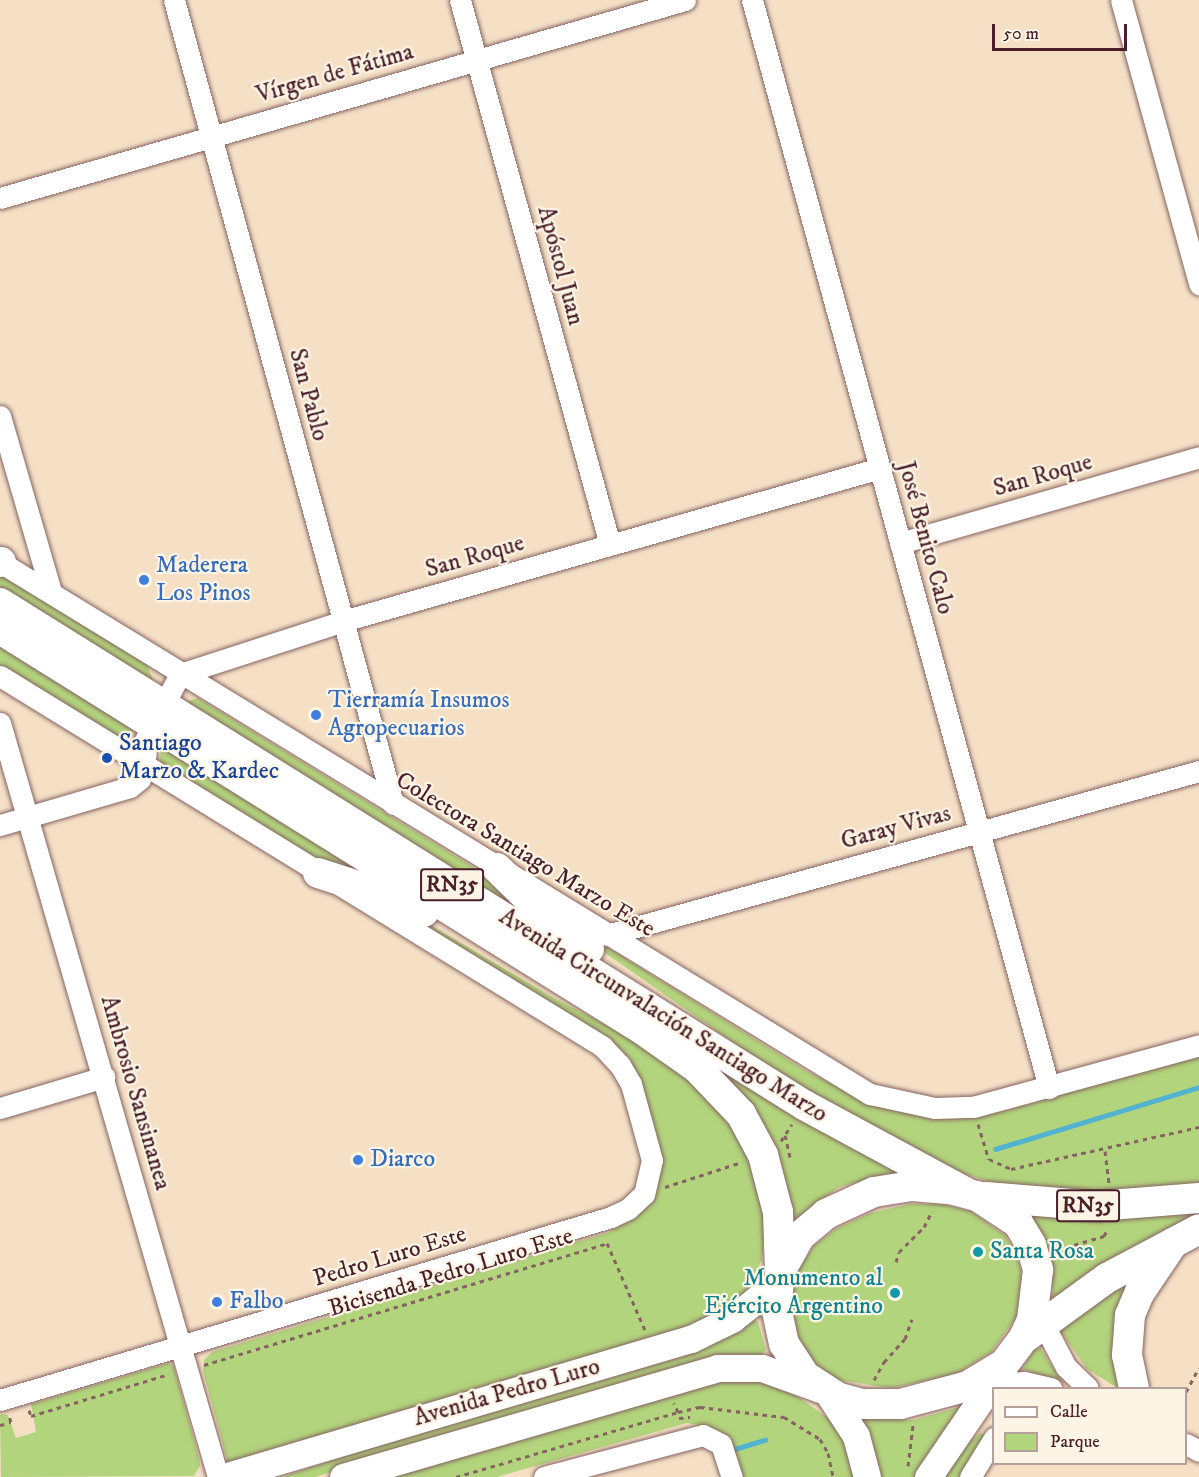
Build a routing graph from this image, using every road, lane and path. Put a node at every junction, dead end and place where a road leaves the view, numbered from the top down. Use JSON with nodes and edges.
{"nodes":[{"id":1,"x":174,"y":0,"type":"edge"},
{"id":2,"x":460,"y":0,"type":"edge"},
{"id":3,"x":685,"y":0,"type":"edge"},
{"id":4,"x":752,"y":0,"type":"edge"},
{"id":5,"x":1121,"y":0,"type":"edge"},
{"id":6,"x":477,"y":60,"type":"junction"},
{"id":7,"x":211,"y":137,"type":"junction"},
{"id":8,"x":0,"y":198,"type":"edge"},
{"id":9,"x":1199,"y":284,"type":"edge"},
{"id":10,"x":0,"y":416,"type":"edge"},
{"id":11,"x":1199,"y":457,"type":"edge"},
{"id":12,"x":880,"y":468,"type":"junction"},
{"id":13,"x":900,"y":543,"type":"junction"},
{"id":14,"x":610,"y":545,"type":"junction"},
{"id":15,"x":0,"y":562,"type":"edge"},
{"id":16,"x":51,"y":592,"type":"junction"},
{"id":17,"x":0,"y":603,"type":"edge"},
{"id":18,"x":343,"y":621,"type":"junction"},
{"id":19,"x":0,"y":629,"type":"edge"},
{"id":20,"x":180,"y":674,"type":"junction"},
{"id":21,"x":0,"y":676,"type":"edge"},
{"id":22,"x":159,"y":715,"type":"junction"},
{"id":23,"x":0,"y":723,"type":"edge"},
{"id":24,"x":138,"y":764,"type":"junction"},
{"id":25,"x":1199,"y":771,"type":"edge"},
{"id":26,"x":393,"y":804,"type":"junction"},
{"id":27,"x":27,"y":817,"type":"junction"},
{"id":28,"x":0,"y":825,"type":"edge"},
{"id":29,"x":979,"y":832,"type":"junction"},
{"id":30,"x":497,"y":868,"type":"junction"},
{"id":31,"x":318,"y":873,"type":"junction"},
{"id":32,"x":607,"y":935,"type":"junction"},
{"id":33,"x":643,"y":1030,"type":"junction"},
{"id":34,"x":1199,"y":1045,"type":"edge"},
{"id":35,"x":741,"y":1066,"type":"junction"},
{"id":36,"x":104,"y":1077,"type":"junction"},
{"id":37,"x":1049,"y":1088,"type":"junction"},
{"id":38,"x":0,"y":1108,"type":"edge"},
{"id":39,"x":976,"y":1116,"type":"dead end"},
{"id":40,"x":794,"y":1121,"type":"dead end"},
{"id":41,"x":1199,"y":1127,"type":"edge"},
{"id":42,"x":779,"y":1143,"type":"dead end"},
{"id":43,"x":1105,"y":1150,"type":"junction"},
{"id":44,"x":752,"y":1159,"type":"dead end"},
{"id":45,"x":655,"y":1188,"type":"junction"},
{"id":46,"x":1110,"y":1193,"type":"dead end"},
{"id":47,"x":971,"y":1194,"type":"junction"},
{"id":48,"x":1199,"y":1198,"type":"edge"},
{"id":49,"x":925,"y":1209,"type":"dead end"},
{"id":50,"x":932,"y":1209,"type":"junction"},
{"id":51,"x":938,"y":1209,"type":"dead end"},
{"id":52,"x":1109,"y":1226,"type":"dead end"},
{"id":53,"x":1187,"y":1234,"type":"edge"},
{"id":54,"x":1049,"y":1252,"type":"dead end"},
{"id":55,"x":896,"y":1262,"type":"dead end"},
{"id":56,"x":779,"y":1278,"type":"junction"},
{"id":57,"x":912,"y":1319,"type":"dead end"},
{"id":58,"x":1028,"y":1332,"type":"junction"},
{"id":59,"x":650,"y":1341,"type":"dead end"},
{"id":60,"x":182,"y":1346,"type":"junction"},
{"id":61,"x":202,"y":1366,"type":"dead end"},
{"id":62,"x":1199,"y":1368,"type":"edge"},
{"id":63,"x":175,"y":1372,"type":"dead end"},
{"id":64,"x":867,"y":1379,"type":"dead end"},
{"id":65,"x":874,"y":1380,"type":"junction"},
{"id":66,"x":881,"y":1381,"type":"dead end"},
{"id":67,"x":980,"y":1385,"type":"junction"},
{"id":68,"x":1043,"y":1387,"type":"edge"},
{"id":69,"x":1086,"y":1387,"type":"edge"},
{"id":70,"x":1134,"y":1387,"type":"edge"},
{"id":71,"x":1187,"y":1389,"type":"edge"},
{"id":72,"x":825,"y":1392,"type":"junction"},
{"id":73,"x":673,"y":1399,"type":"dead end"},
{"id":74,"x":4,"y":1408,"type":"edge"},
{"id":75,"x":29,"y":1410,"type":"dead end"},
{"id":76,"x":678,"y":1412,"type":"junction"},
{"id":77,"x":913,"y":1420,"type":"dead end"},
{"id":78,"x":992,"y":1420,"type":"edge"},
{"id":79,"x":0,"y":1425,"type":"edge"},
{"id":80,"x":992,"y":1440,"type":"edge"},
{"id":81,"x":934,"y":1467,"type":"edge"},
{"id":82,"x":218,"y":1477,"type":"edge"},
{"id":83,"x":224,"y":1477,"type":"edge"},
{"id":84,"x":343,"y":1477,"type":"edge"},
{"id":85,"x":456,"y":1477,"type":"edge"},
{"id":86,"x":544,"y":1477,"type":"edge"},
{"id":87,"x":732,"y":1477,"type":"edge"},
{"id":88,"x":833,"y":1477,"type":"edge"},
{"id":89,"x":867,"y":1477,"type":"edge"},
{"id":90,"x":907,"y":1477,"type":"edge"},
{"id":91,"x":970,"y":1477,"type":"edge"}],
"edges":[{"from":1,"to":7,"type":"street","name":"San Pablo"},
{"from":2,"to":6,"type":"street","name":"Apóstol Juan"},
{"from":3,"to":6,"type":"street","name":"Vírgen de Fátima"},
{"from":4,"to":12,"type":"street","name":"José Benito Calo"},
{"from":5,"to":9,"type":"street"},
{"from":6,"to":7,"type":"street","name":"Vírgen de Fátima"},
{"from":6,"to":14,"type":"street","name":"Apóstol Juan"},
{"from":7,"to":8,"type":"street","name":"Vírgen de Fátima"},
{"from":7,"to":18,"type":"street","name":"San Pablo"},
{"from":10,"to":16,"type":"street"},
{"from":11,"to":13,"type":"street","name":"San Roque"},
{"from":12,"to":13,"type":"street","name":"José Benito Calo"},
{"from":12,"to":14,"type":"street","name":"San Roque"},
{"from":13,"to":29,"type":"street","name":"José Benito Calo"},
{"from":14,"to":18,"type":"street","name":"San Roque"},
{"from":15,"to":16,"type":"street","name":"Colectora Santiago Marzo Este"},
{"from":16,"to":20,"type":"street","name":"Colectora Santiago Marzo Este"},
{"from":17,"to":22,"type":"highway","name":"Avenida Circunvalación Santiago Marzo","number":"RN35"},
{"from":18,"to":20,"type":"street","name":"San Roque"},
{"from":18,"to":26,"type":"street","name":"San Pablo"},
{"from":19,"to":22,"type":"highway","name":"Avenida Circunvalación Santiago Marzo","number":"RN35"},
{"from":20,"to":22,"type":"street"},
{"from":20,"to":26,"type":"street","name":"Colectora Santiago Marzo Este"},
{"from":21,"to":24,"type":"street"},
{"from":22,"to":24,"type":"street"},
{"from":22,"to":33,"type":"highway","name":"Avenida Circunvalación Santiago Marzo","number":"RN35"},
{"from":22,"to":35,"type":"highway","name":"Avenida Circunvalación Santiago Marzo","number":"RN35"},
{"from":23,"to":27,"type":"street","name":"Ambrosio Sansinanea"},
{"from":24,"to":27,"type":"street"},
{"from":24,"to":31,"type":"street"},
{"from":25,"to":29,"type":"street","name":"Garay Vivas"},
{"from":26,"to":30,"type":"street","name":"Colectora Santiago Marzo Este"},
{"from":27,"to":28,"type":"street"},
{"from":27,"to":36,"type":"street","name":"Ambrosio Sansinanea"},
{"from":29,"to":32,"type":"street","name":"Garay Vivas"},
{"from":29,"to":37,"type":"street","name":"José Benito Calo"},
{"from":30,"to":32,"type":"street","name":"Colectora Santiago Marzo Este"},
{"from":30,"to":35,"type":"highway"},
{"from":31,"to":33,"type":"highway"},
{"from":31,"to":45,"type":"street"},
{"from":32,"to":37,"type":"street","name":"Colectora Santiago Marzo Este"},
{"from":33,"to":56,"type":"highway","name":"Avenida Circunvalación Santiago Marzo","number":"RN35"},
{"from":34,"to":37,"type":"street","name":"Colectora Santiago Marzo Este"},
{"from":35,"to":47,"type":"highway","name":"Avenida Circunvalación Santiago Marzo","number":"RN35"},
{"from":36,"to":38,"type":"street"},
{"from":36,"to":60,"type":"street","name":"Ambrosio Sansinanea"},
{"from":39,"to":43,"type":"path"},
{"from":40,"to":42,"type":"path"},
{"from":41,"to":43,"type":"path"},
{"from":43,"to":46,"type":"path"},
{"from":44,"to":45,"type":"path"},
{"from":45,"to":60,"type":"street","name":"Pedro Luro Este"},
{"from":47,"to":48,"type":"highway","number":"RN35"},
{"from":47,"to":56,"type":"highway","number":"RN35"},
{"from":47,"to":58,"type":"highway","number":"RN35"},
{"from":49,"to":50,"type":"path"},
{"from":50,"to":51,"type":"path"},
{"from":50,"to":55,"type":"path"},
{"from":52,"to":54,"type":"path"},
{"from":53,"to":58,"type":"highway","number":"RN35"},
{"from":53,"to":70,"type":"highway"},
{"from":56,"to":72,"type":"highway","number":"RN35"},
{"from":56,"to":83,"type":"main road","name":"Avenida Pedro Luro"},
{"from":57,"to":65,"type":"path"},
{"from":58,"to":67,"type":"highway","number":"RN35"},
{"from":58,"to":69,"type":"street"},
{"from":59,"to":61,"type":"path","name":"Bicisenda Pedro Luro Este"},
{"from":60,"to":74,"type":"street","name":"Pedro Luro Este"},
{"from":60,"to":82,"type":"street","name":"Ambrosio Sansinanea"},
{"from":62,"to":71,"type":"path"},
{"from":63,"to":75,"type":"path"},
{"from":64,"to":65,"type":"path"},
{"from":65,"to":66,"type":"path"},
{"from":67,"to":68,"type":"street"},
{"from":67,"to":72,"type":"highway","number":"RN35"},
{"from":67,"to":81,"type":"main road"},
{"from":72,"to":84,"type":"main road","name":"Avenida Pedro Luro"},
{"from":72,"to":89,"type":"main road"},
{"from":73,"to":76,"type":"path"},
{"from":74,"to":79,"type":"path"},
{"from":76,"to":85,"type":"path"},
{"from":76,"to":88,"type":"path"},
{"from":77,"to":90,"type":"path"},
{"from":78,"to":81,"type":"main road"},
{"from":80,"to":91,"type":"street"},
{"from":86,"to":87,"type":"street"}]}
